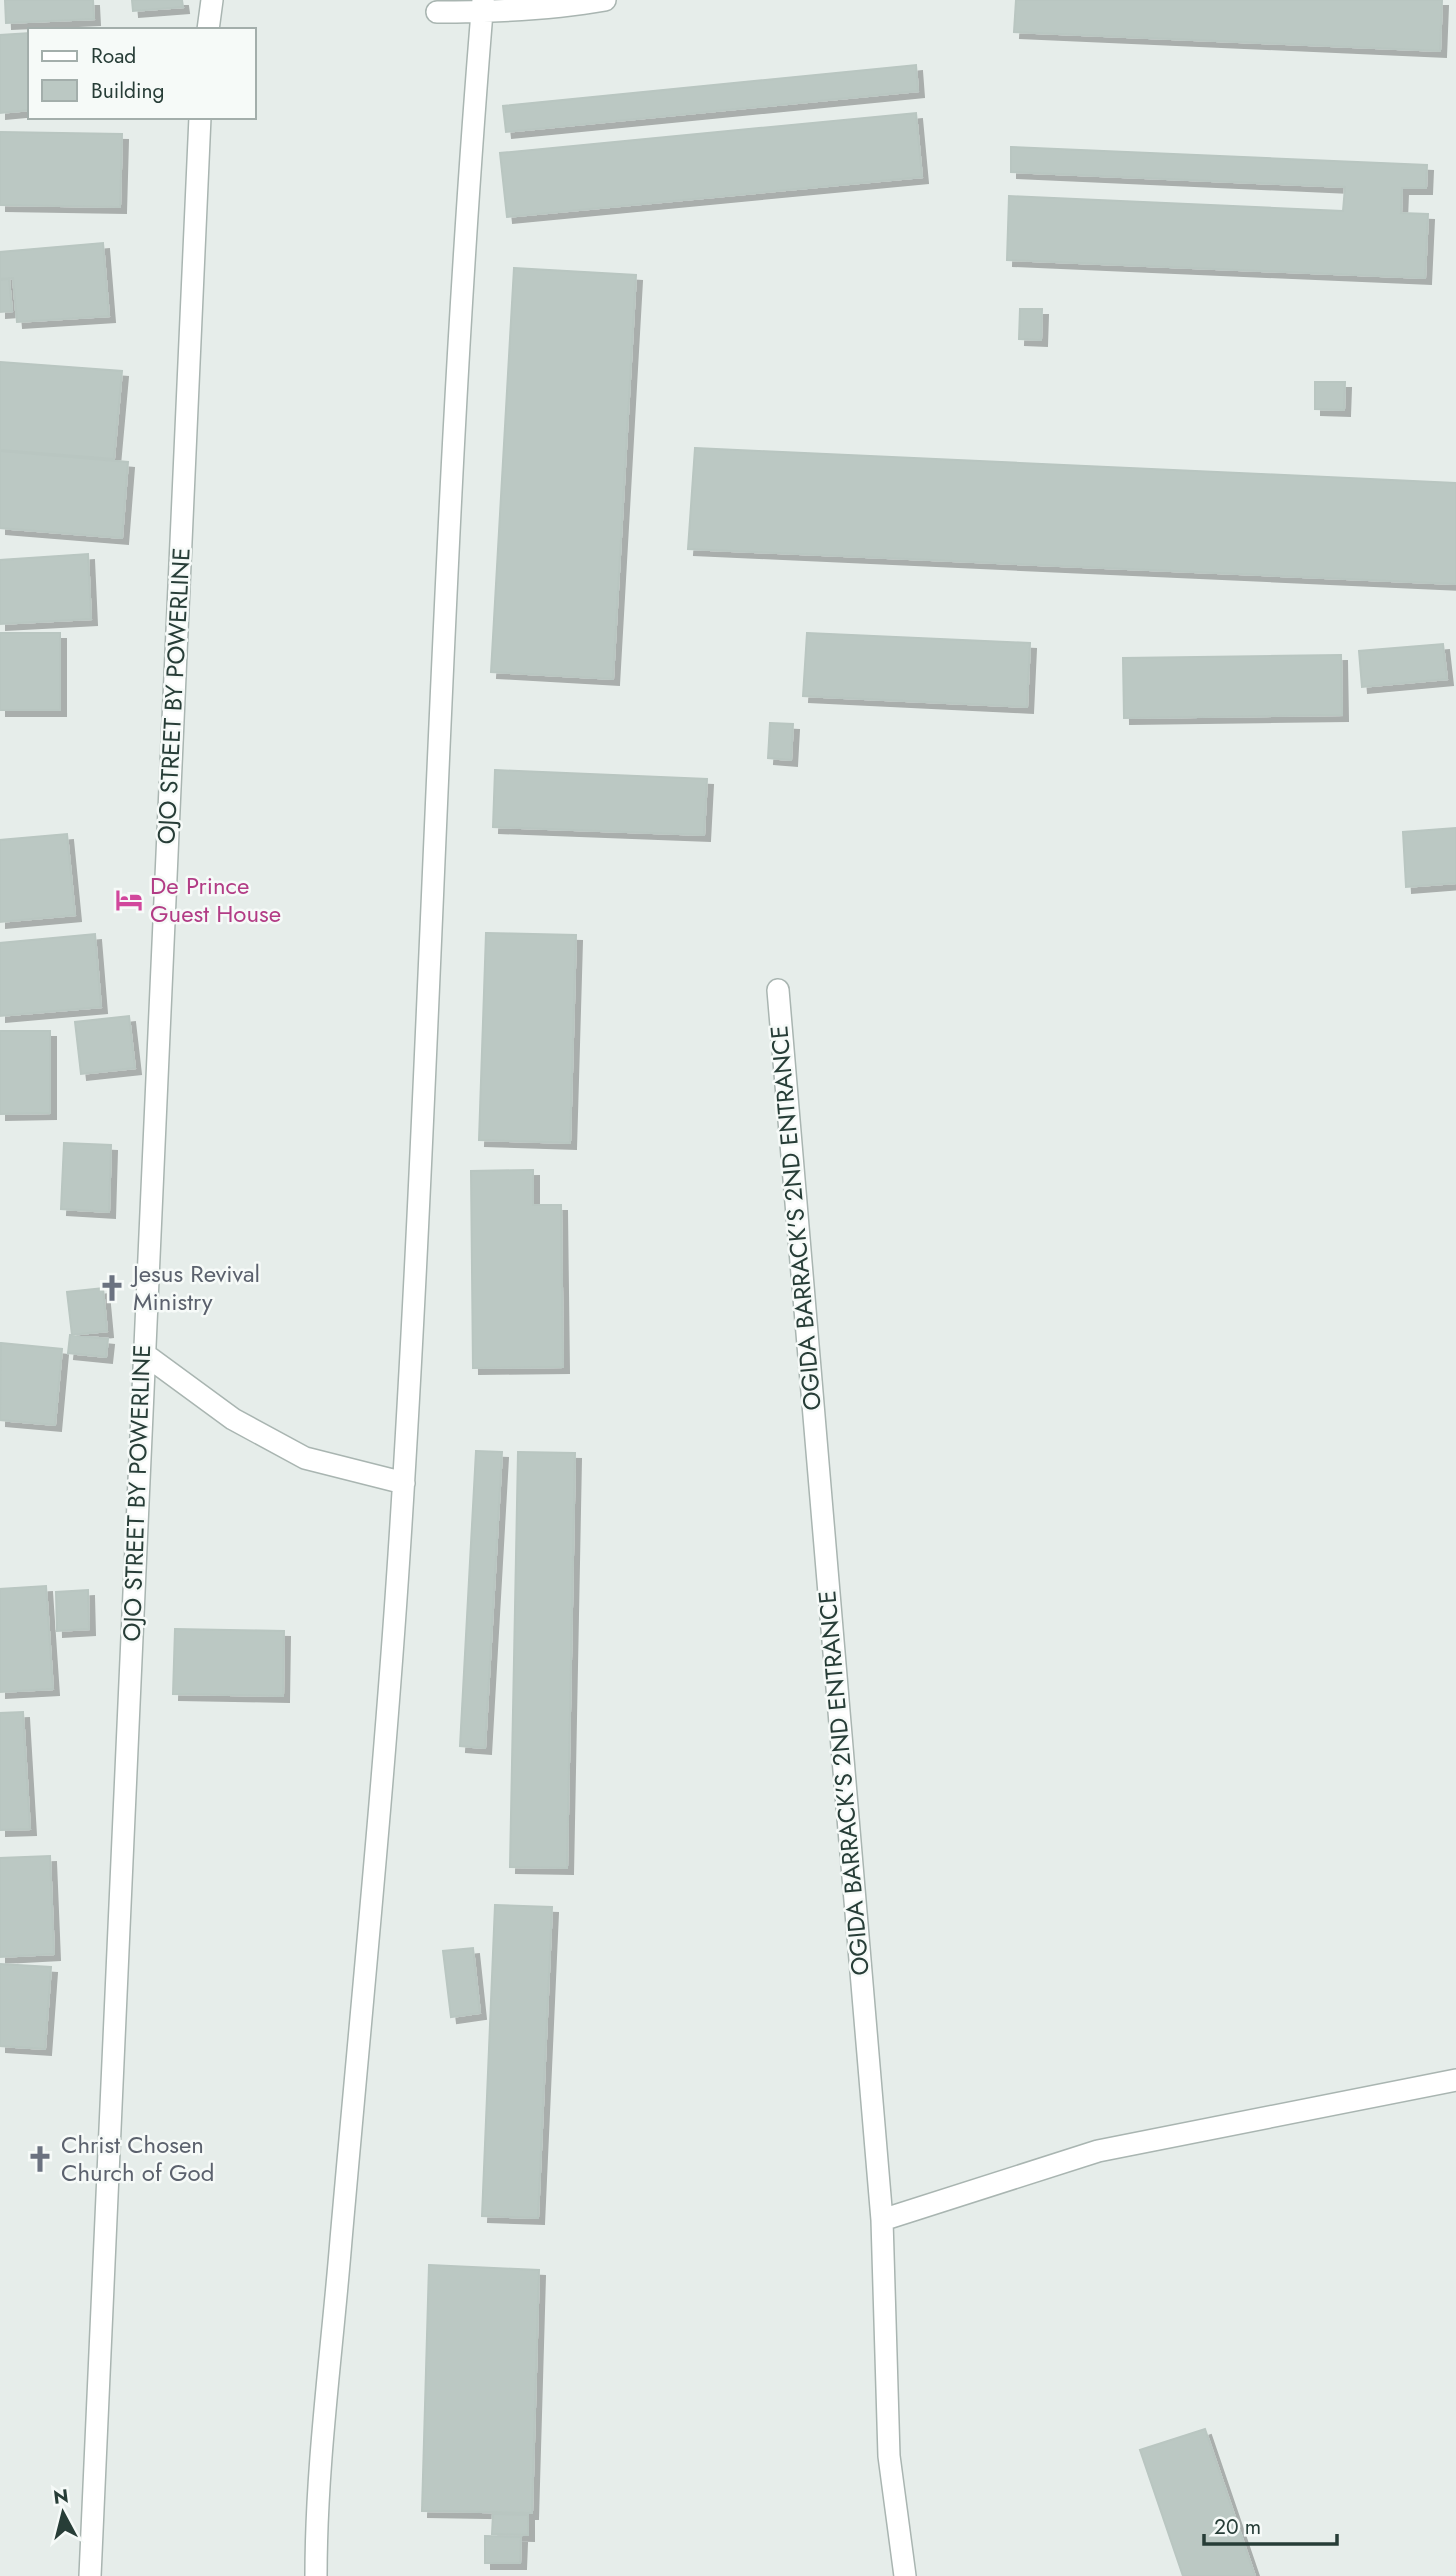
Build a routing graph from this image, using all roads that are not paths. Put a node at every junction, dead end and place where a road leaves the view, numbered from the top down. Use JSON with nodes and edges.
{"nodes":[{"id":1,"x":212,"y":0,"type":"edge"},
{"id":2,"x":606,"y":0,"type":"edge"},
{"id":3,"x":483,"y":6,"type":"edge"},
{"id":4,"x":437,"y":12,"type":"dead end"},
{"id":5,"x":208,"y":28,"type":"edge"},
{"id":6,"x":200,"y":119,"type":"edge"},
{"id":7,"x":778,"y":990,"type":"dead end"},
{"id":8,"x":143,"y":1353,"type":"junction"},
{"id":9,"x":404,"y":1483,"type":"junction"},
{"id":10,"x":1456,"y":2080,"type":"edge"},
{"id":11,"x":882,"y":2220,"type":"junction"},
{"id":12,"x":90,"y":2576,"type":"edge"},
{"id":13,"x":316,"y":2576,"type":"edge"},
{"id":14,"x":905,"y":2576,"type":"edge"}],
"edges":[{"from":1,"to":5,"type":"street"},
{"from":2,"to":3,"type":"street"},
{"from":3,"to":4,"type":"street"},
{"from":3,"to":9,"type":"street"},
{"from":6,"to":8,"type":"street","name":"OJO STREET BY POWERLINE"},
{"from":7,"to":11,"type":"street","name":"OGIDA BARRACK'S 2ND ENTRANCE"},
{"from":8,"to":9,"type":"street"},
{"from":8,"to":12,"type":"street","name":"OJO STREET BY POWERLINE"},
{"from":9,"to":13,"type":"street"},
{"from":10,"to":11,"type":"street"},
{"from":11,"to":14,"type":"street","name":"OGIDA BARRACK'S 2ND ENTRANCE"}]}
